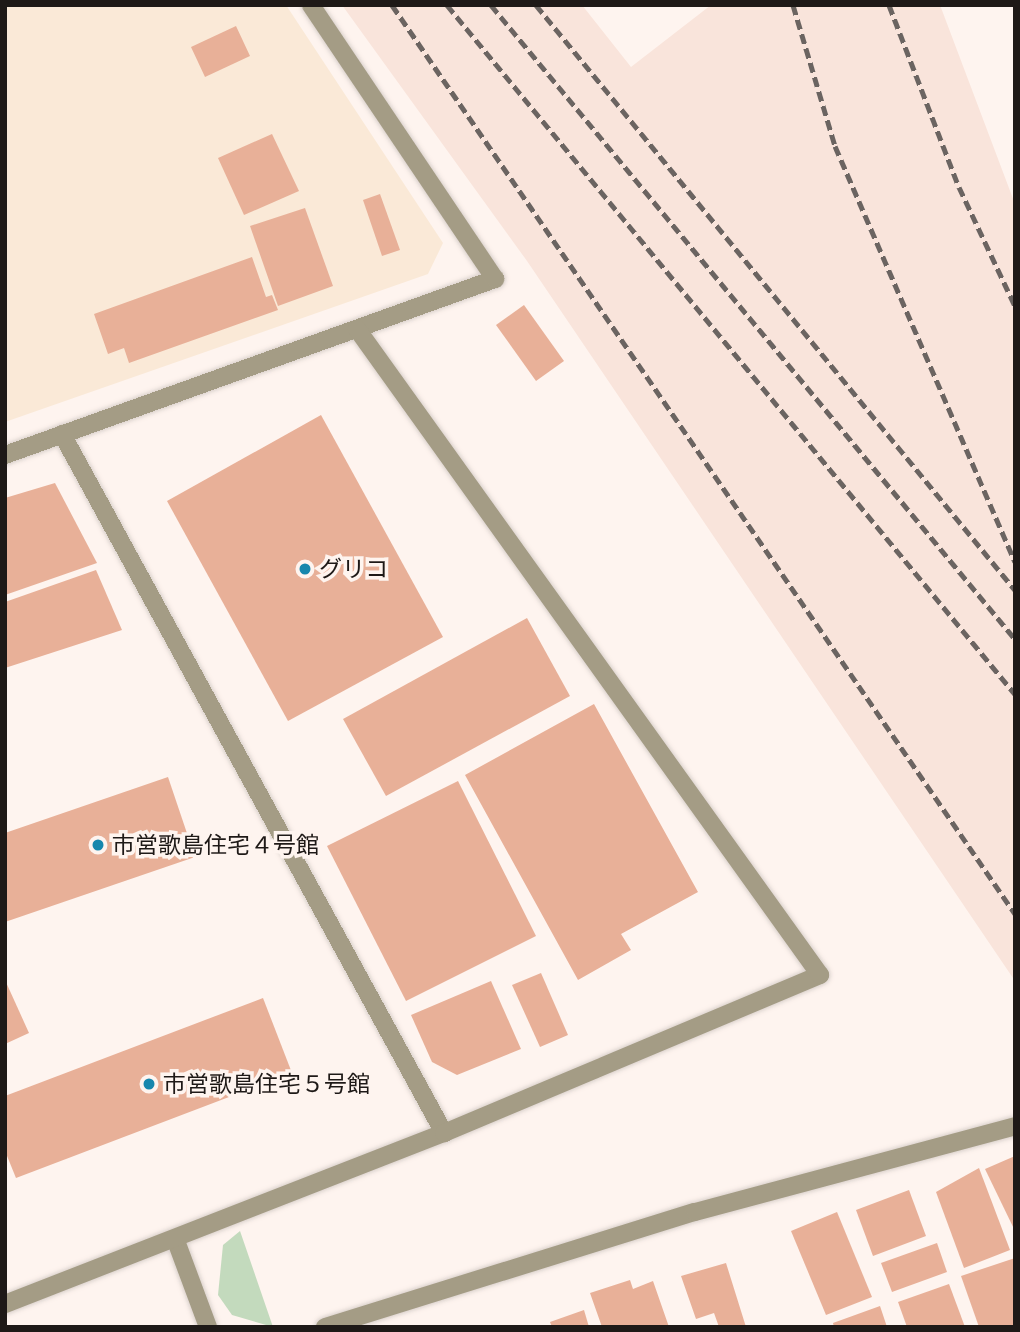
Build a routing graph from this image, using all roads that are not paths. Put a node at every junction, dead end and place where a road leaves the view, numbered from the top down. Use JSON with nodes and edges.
{"nodes":[{"id":1,"x":312,"y":5,"type":"edge"},
{"id":2,"x":357,"y":330,"type":"junction"},
{"id":3,"x":62,"y":434,"type":"junction"},
{"id":4,"x":5,"y":455,"type":"edge"},
{"id":5,"x":1015,"y":1126,"type":"edge"},
{"id":6,"x":444,"y":1133,"type":"junction"},
{"id":7,"x":176,"y":1241,"type":"junction"},
{"id":8,"x":5,"y":1304,"type":"edge"},
{"id":9,"x":208,"y":1327,"type":"edge"},
{"id":10,"x":325,"y":1327,"type":"edge"}],
"edges":[{"from":1,"to":2,"type":"street"},
{"from":2,"to":3,"type":"street"},
{"from":2,"to":6,"type":"street"},
{"from":3,"to":4,"type":"street"},
{"from":3,"to":6,"type":"street"},
{"from":5,"to":10,"type":"street"},
{"from":6,"to":7,"type":"street"},
{"from":7,"to":8,"type":"street"},
{"from":7,"to":9,"type":"street"}]}
